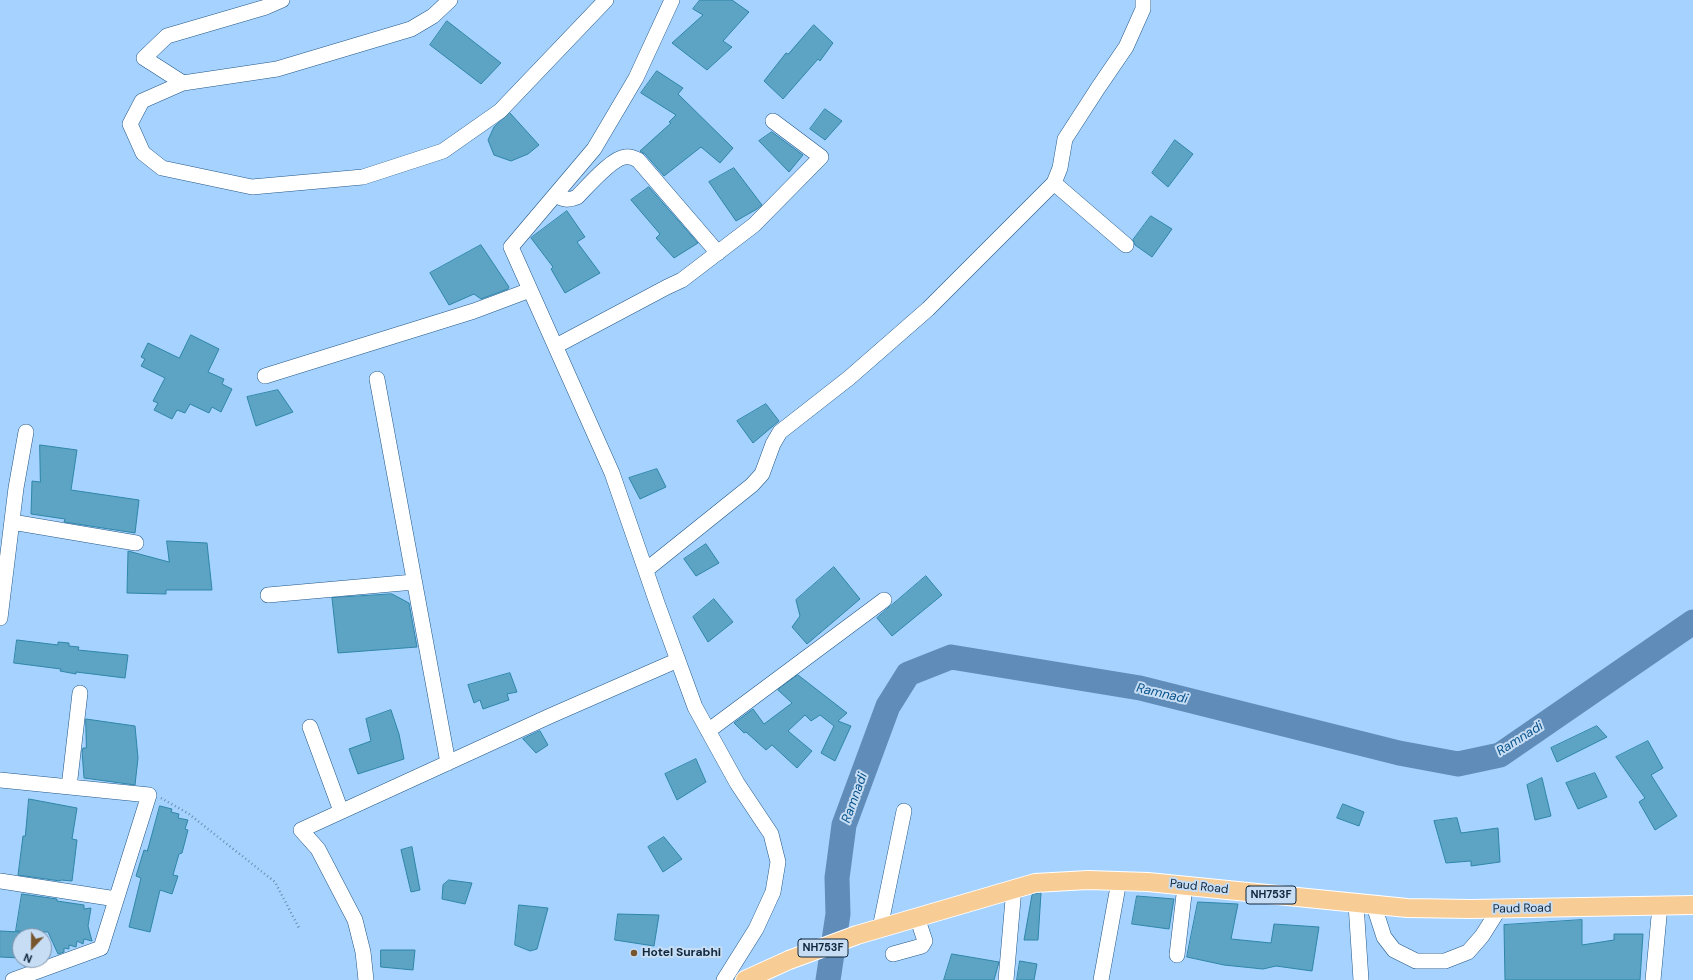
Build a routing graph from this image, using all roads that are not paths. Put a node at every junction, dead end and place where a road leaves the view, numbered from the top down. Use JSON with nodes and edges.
{"nodes":[{"id":1,"x":282,"y":0,"type":"edge"},
{"id":2,"x":450,"y":0,"type":"edge"},
{"id":3,"x":606,"y":0,"type":"edge"},
{"id":4,"x":672,"y":0,"type":"edge"},
{"id":5,"x":1143,"y":0,"type":"edge"},
{"id":6,"x":183,"y":83,"type":"junction"},
{"id":7,"x":773,"y":121,"type":"dead end"},
{"id":8,"x":1054,"y":183,"type":"junction"},
{"id":9,"x":555,"y":195,"type":"junction"},
{"id":10,"x":1126,"y":245,"type":"dead end"},
{"id":11,"x":718,"y":253,"type":"junction"},
{"id":12,"x":530,"y":290,"type":"junction"},
{"id":13,"x":556,"y":346,"type":"junction"},
{"id":14,"x":265,"y":376,"type":"dead end"},
{"id":15,"x":377,"y":379,"type":"dead end"},
{"id":16,"x":26,"y":432,"type":"dead end"},
{"id":17,"x":9,"y":512,"type":"edge"},
{"id":18,"x":136,"y":542,"type":"dead end"},
{"id":19,"x":646,"y":570,"type":"junction"},
{"id":20,"x":414,"y":582,"type":"junction"},
{"id":21,"x":268,"y":595,"type":"dead end"},
{"id":22,"x":884,"y":600,"type":"dead end"},
{"id":23,"x":0,"y":618,"type":"edge"},
{"id":24,"x":678,"y":660,"type":"junction"},
{"id":25,"x":80,"y":693,"type":"dead end"},
{"id":26,"x":310,"y":727,"type":"dead end"},
{"id":27,"x":708,"y":731,"type":"junction"},
{"id":28,"x":448,"y":763,"type":"junction"},
{"id":29,"x":0,"y":780,"type":"edge"},
{"id":30,"x":69,"y":787,"type":"junction"},
{"id":31,"x":341,"y":811,"type":"junction"},
{"id":32,"x":904,"y":811,"type":"dead end"},
{"id":33,"x":1119,"y":881,"type":"junction"},
{"id":34,"x":0,"y":882,"type":"edge"},
{"id":35,"x":1186,"y":886,"type":"junction"},
{"id":36,"x":1014,"y":888,"type":"junction"},
{"id":37,"x":116,"y":899,"type":"junction"},
{"id":38,"x":1356,"y":904,"type":"junction"},
{"id":39,"x":1693,"y":905,"type":"edge"},
{"id":40,"x":1374,"y":906,"type":"junction"},
{"id":41,"x":1660,"y":906,"type":"junction"},
{"id":42,"x":1499,"y":909,"type":"junction"},
{"id":43,"x":917,"y":917,"type":"junction"},
{"id":44,"x":880,"y":928,"type":"junction"},
{"id":45,"x":893,"y":954,"type":"dead end"},
{"id":46,"x":1177,"y":955,"type":"dead end"},
{"id":47,"x":14,"y":980,"type":"edge"},
{"id":48,"x":366,"y":980,"type":"edge"},
{"id":49,"x":724,"y":980,"type":"edge"},
{"id":50,"x":745,"y":980,"type":"edge"},
{"id":51,"x":1006,"y":980,"type":"edge"},
{"id":52,"x":1101,"y":980,"type":"edge"},
{"id":53,"x":1361,"y":980,"type":"edge"},
{"id":54,"x":1653,"y":980,"type":"edge"}],
"edges":[{"from":1,"to":6,"type":"street"},
{"from":2,"to":6,"type":"street"},
{"from":3,"to":6,"type":"street"},
{"from":4,"to":9,"type":"street"},
{"from":5,"to":8,"type":"street"},
{"from":7,"to":11,"type":"street"},
{"from":8,"to":10,"type":"street"},
{"from":8,"to":19,"type":"street"},
{"from":9,"to":11,"type":"street"},
{"from":9,"to":12,"type":"street"},
{"from":11,"to":13,"type":"street"},
{"from":12,"to":13,"type":"street"},
{"from":12,"to":14,"type":"street"},
{"from":13,"to":19,"type":"street"},
{"from":15,"to":20,"type":"street"},
{"from":16,"to":17,"type":"street"},
{"from":17,"to":18,"type":"street"},
{"from":17,"to":23,"type":"street"},
{"from":19,"to":24,"type":"street"},
{"from":20,"to":21,"type":"street"},
{"from":20,"to":28,"type":"street"},
{"from":22,"to":27,"type":"street"},
{"from":24,"to":27,"type":"street"},
{"from":24,"to":28,"type":"street"},
{"from":25,"to":30,"type":"street"},
{"from":26,"to":31,"type":"street"},
{"from":27,"to":49,"type":"street"},
{"from":28,"to":31,"type":"street"},
{"from":29,"to":30,"type":"street"},
{"from":30,"to":37,"type":"street"},
{"from":31,"to":48,"type":"street"},
{"from":32,"to":44,"type":"street"},
{"from":33,"to":35,"type":"main road","name":"Paud Road","number":"NH753F"},
{"from":33,"to":36,"type":"main road","name":"Paud Road","number":"NH753F"},
{"from":33,"to":52,"type":"street"},
{"from":34,"to":37,"type":"street"},
{"from":35,"to":38,"type":"main road","name":"Paud Road","number":"NH753F"},
{"from":35,"to":46,"type":"street"},
{"from":36,"to":43,"type":"main road","name":"Paud Road","number":"NH753F"},
{"from":36,"to":51,"type":"street"},
{"from":37,"to":47,"type":"street"},
{"from":38,"to":40,"type":"main road","name":"Paud Road","number":"NH753F"},
{"from":38,"to":53,"type":"street"},
{"from":39,"to":41,"type":"main road","name":"Paud Road","number":"NH753F"},
{"from":40,"to":42,"type":"main road","name":"Paud Road","number":"NH753F"},
{"from":40,"to":42,"type":"street"},
{"from":41,"to":42,"type":"main road","name":"Paud Road","number":"NH753F"},
{"from":41,"to":54,"type":"street"},
{"from":43,"to":44,"type":"main road","name":"Paud Road","number":"NH753F"},
{"from":43,"to":45,"type":"street"},
{"from":44,"to":50,"type":"main road","name":"Paud Road","number":"NH753F"}]}
